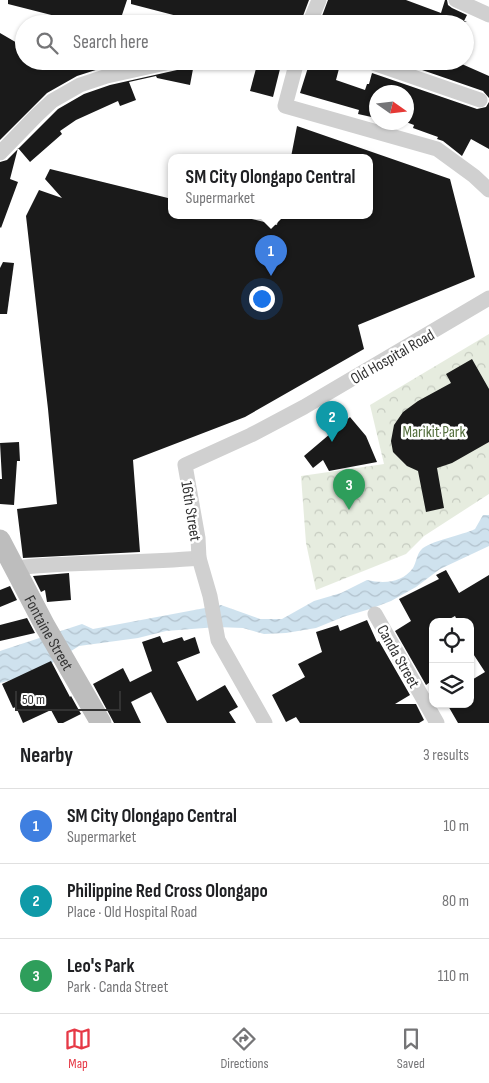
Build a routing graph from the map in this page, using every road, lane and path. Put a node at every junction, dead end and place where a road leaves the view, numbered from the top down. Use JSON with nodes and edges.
{"nodes":[{"id":1,"x":319,"y":0,"type":"edge"},
{"id":2,"x":456,"y":0,"type":"edge"},
{"id":3,"x":313,"y":15,"type":"edge"},
{"id":4,"x":489,"y":15,"type":"edge"},
{"id":5,"x":134,"y":70,"type":"edge"},
{"id":6,"x":294,"y":70,"type":"edge"},
{"id":7,"x":393,"y":70,"type":"edge"},
{"id":8,"x":480,"y":100,"type":"dead end"},
{"id":9,"x":0,"y":153,"type":"edge"},
{"id":10,"x":489,"y":190,"type":"edge"},
{"id":11,"x":489,"y":298,"type":"edge"},
{"id":12,"x":185,"y":465,"type":"joint"},
{"id":13,"x":0,"y":540,"type":"edge"},
{"id":14,"x":198,"y":558,"type":"junction"},
{"id":15,"x":14,"y":568,"type":"junction"},
{"id":16,"x":375,"y":614,"type":"dead end"},
{"id":17,"x":101,"y":723,"type":"edge"},
{"id":18,"x":265,"y":723,"type":"edge"},
{"id":19,"x":437,"y":723,"type":"edge"}],
"edges":[{"from":1,"to":3,"type":"street"},
{"from":2,"to":4,"type":"street"},
{"from":5,"to":9,"type":"street"},
{"from":6,"to":10,"type":"street"},
{"from":7,"to":8,"type":"street"},
{"from":11,"to":12,"type":"street","name":"Old Hospital Road"},
{"from":12,"to":14,"type":"street","name":"16th Street"},
{"from":13,"to":15,"type":"street","name":"Fontaine Street"},
{"from":14,"to":15,"type":"street"},
{"from":14,"to":18,"type":"street","name":"16th Street"},
{"from":15,"to":17,"type":"street","name":"Fontaine Street"},
{"from":16,"to":19,"type":"street","name":"Canda Street"}]}
